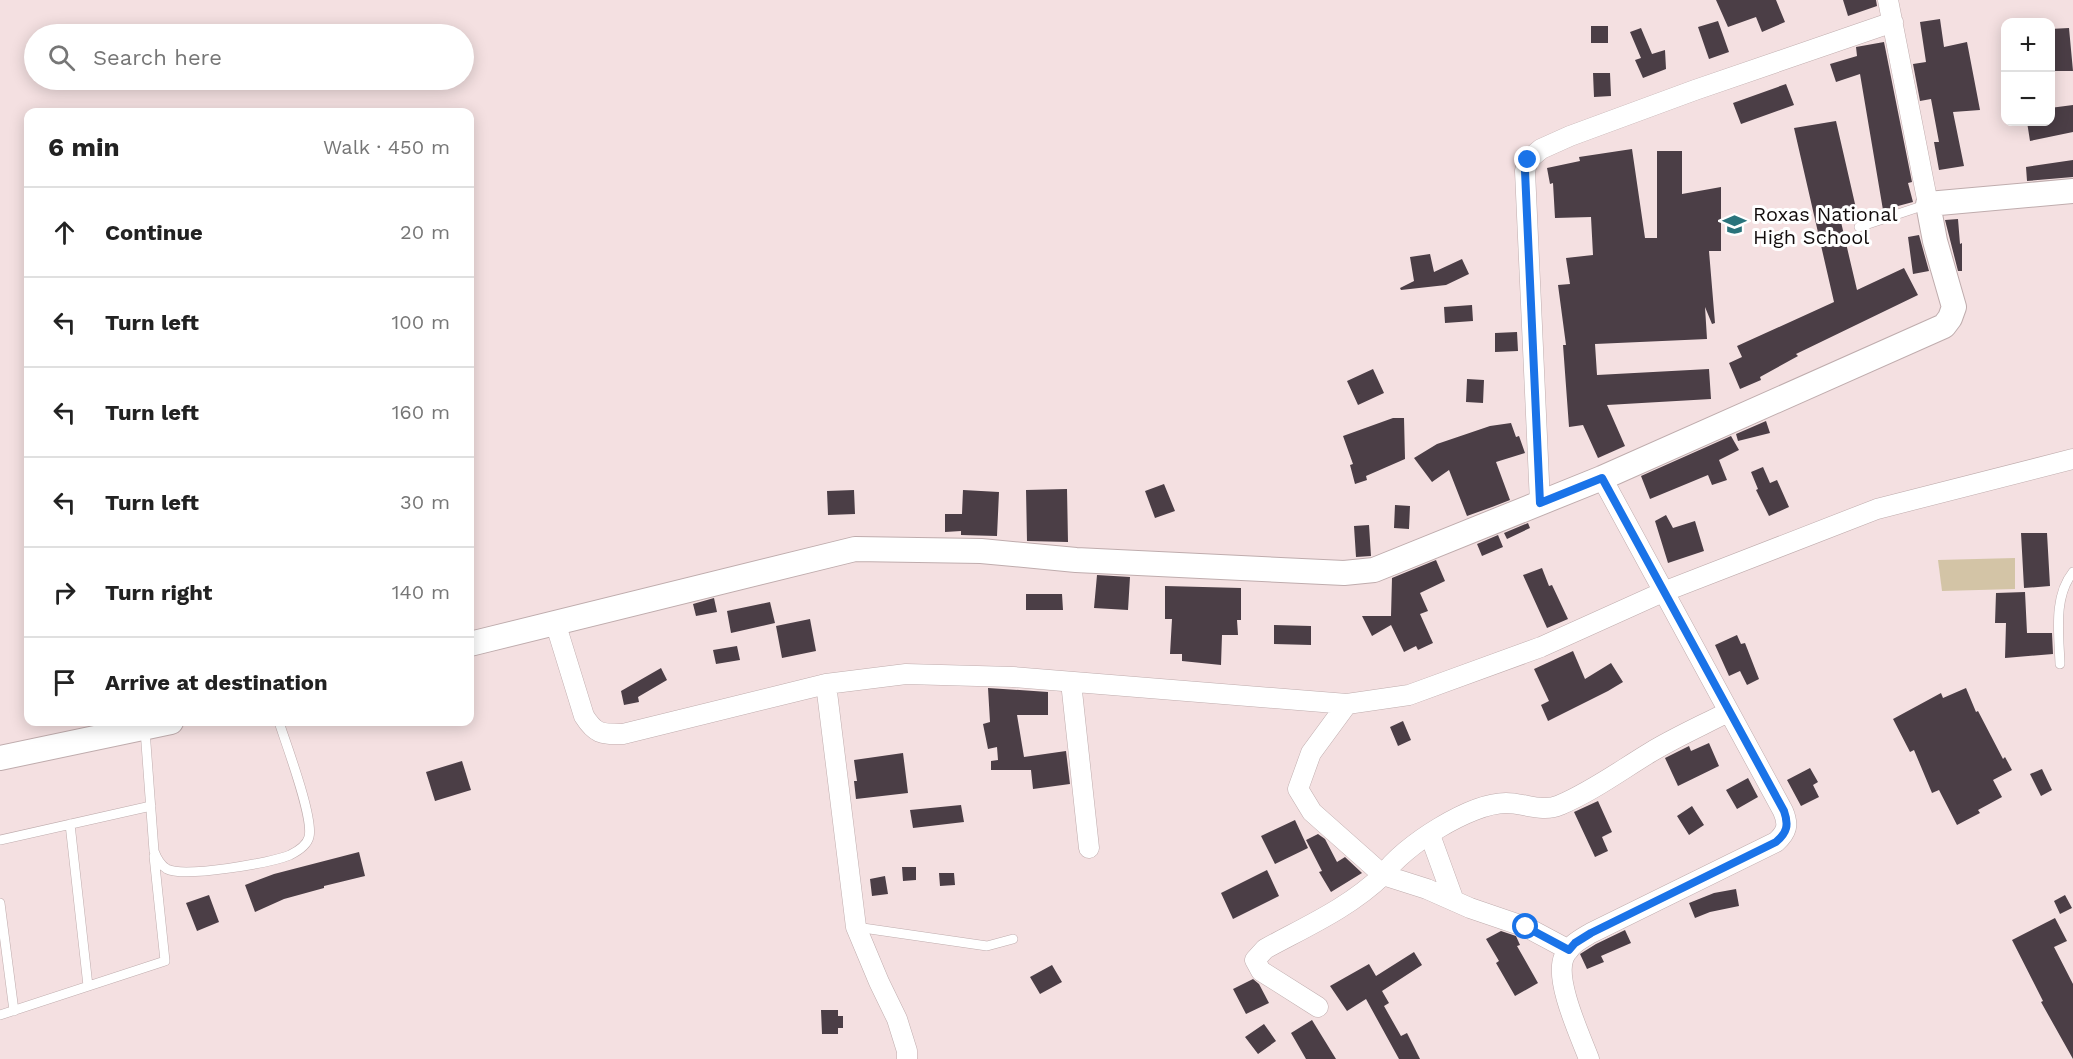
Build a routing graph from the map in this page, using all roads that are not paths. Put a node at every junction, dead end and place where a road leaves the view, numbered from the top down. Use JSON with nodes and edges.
{"nodes":[{"id":1,"x":1888,"y":0,"type":"edge"},
{"id":2,"x":1893,"y":22,"type":"junction"},
{"id":3,"x":2073,"y":191,"type":"edge"},
{"id":4,"x":1928,"y":204,"type":"junction"},
{"id":5,"x":1859,"y":227,"type":"dead end"},
{"id":6,"x":2073,"y":459,"type":"edge"},
{"id":7,"x":1602,"y":478,"type":"junction"},
{"id":8,"x":1540,"y":503,"type":"junction"},
{"id":9,"x":2073,"y":572,"type":"edge"},
{"id":10,"x":1663,"y":592,"type":"junction"},
{"id":11,"x":555,"y":622,"type":"junction"},
{"id":12,"x":474,"y":643,"type":"edge"},
{"id":13,"x":2060,"y":664,"type":"dead end"},
{"id":14,"x":1071,"y":682,"type":"junction"},
{"id":15,"x":826,"y":684,"type":"junction"},
{"id":16,"x":1347,"y":704,"type":"junction"},
{"id":17,"x":1728,"y":712,"type":"junction"},
{"id":18,"x":156,"y":726,"type":"edge"},
{"id":19,"x":280,"y":726,"type":"edge"},
{"id":20,"x":145,"y":729,"type":"junction"},
{"id":21,"x":0,"y":758,"type":"edge"},
{"id":22,"x":151,"y":806,"type":"junction"},
{"id":23,"x":70,"y":824,"type":"junction"},
{"id":24,"x":1430,"y":836,"type":"junction"},
{"id":25,"x":0,"y":840,"type":"edge"},
{"id":26,"x":1089,"y":848,"type":"dead end"},
{"id":27,"x":154,"y":851,"type":"junction"},
{"id":28,"x":1383,"y":875,"type":"junction"},
{"id":29,"x":1454,"y":901,"type":"junction"},
{"id":30,"x":0,"y":903,"type":"edge"},
{"id":31,"x":856,"y":927,"type":"junction"},
{"id":32,"x":1013,"y":939,"type":"dead end"},
{"id":33,"x":1569,"y":950,"type":"junction"},
{"id":34,"x":88,"y":986,"type":"junction"},
{"id":35,"x":1317,"y":1008,"type":"dead end"},
{"id":36,"x":14,"y":1011,"type":"junction"},
{"id":37,"x":0,"y":1015,"type":"edge"},
{"id":38,"x":908,"y":1059,"type":"edge"},
{"id":39,"x":1589,"y":1059,"type":"edge"}],
"edges":[{"from":1,"to":2,"type":"street"},
{"from":2,"to":4,"type":"street"},
{"from":2,"to":8,"type":"street"},
{"from":3,"to":4,"type":"street"},
{"from":4,"to":5,"type":"lane"},
{"from":4,"to":7,"type":"street"},
{"from":6,"to":10,"type":"street"},
{"from":7,"to":8,"type":"street"},
{"from":7,"to":10,"type":"street"},
{"from":8,"to":11,"type":"street"},
{"from":9,"to":13,"type":"lane"},
{"from":10,"to":16,"type":"street"},
{"from":10,"to":17,"type":"street"},
{"from":11,"to":12,"type":"street"},
{"from":11,"to":15,"type":"street"},
{"from":14,"to":15,"type":"street"},
{"from":14,"to":16,"type":"street"},
{"from":14,"to":26,"type":"street"},
{"from":15,"to":31,"type":"street"},
{"from":16,"to":28,"type":"street"},
{"from":17,"to":24,"type":"street"},
{"from":17,"to":33,"type":"street"},
{"from":18,"to":20,"type":"street"},
{"from":19,"to":27,"type":"lane"},
{"from":20,"to":21,"type":"street"},
{"from":20,"to":22,"type":"lane"},
{"from":22,"to":23,"type":"lane"},
{"from":22,"to":27,"type":"lane"},
{"from":23,"to":25,"type":"lane"},
{"from":23,"to":34,"type":"lane"},
{"from":24,"to":28,"type":"street"},
{"from":24,"to":29,"type":"street"},
{"from":27,"to":34,"type":"lane"},
{"from":28,"to":29,"type":"street"},
{"from":28,"to":35,"type":"street"},
{"from":29,"to":33,"type":"street"},
{"from":30,"to":36,"type":"lane"},
{"from":31,"to":32,"type":"lane"},
{"from":31,"to":38,"type":"street"},
{"from":33,"to":39,"type":"street"},
{"from":34,"to":36,"type":"lane"},
{"from":36,"to":37,"type":"lane"}]}
